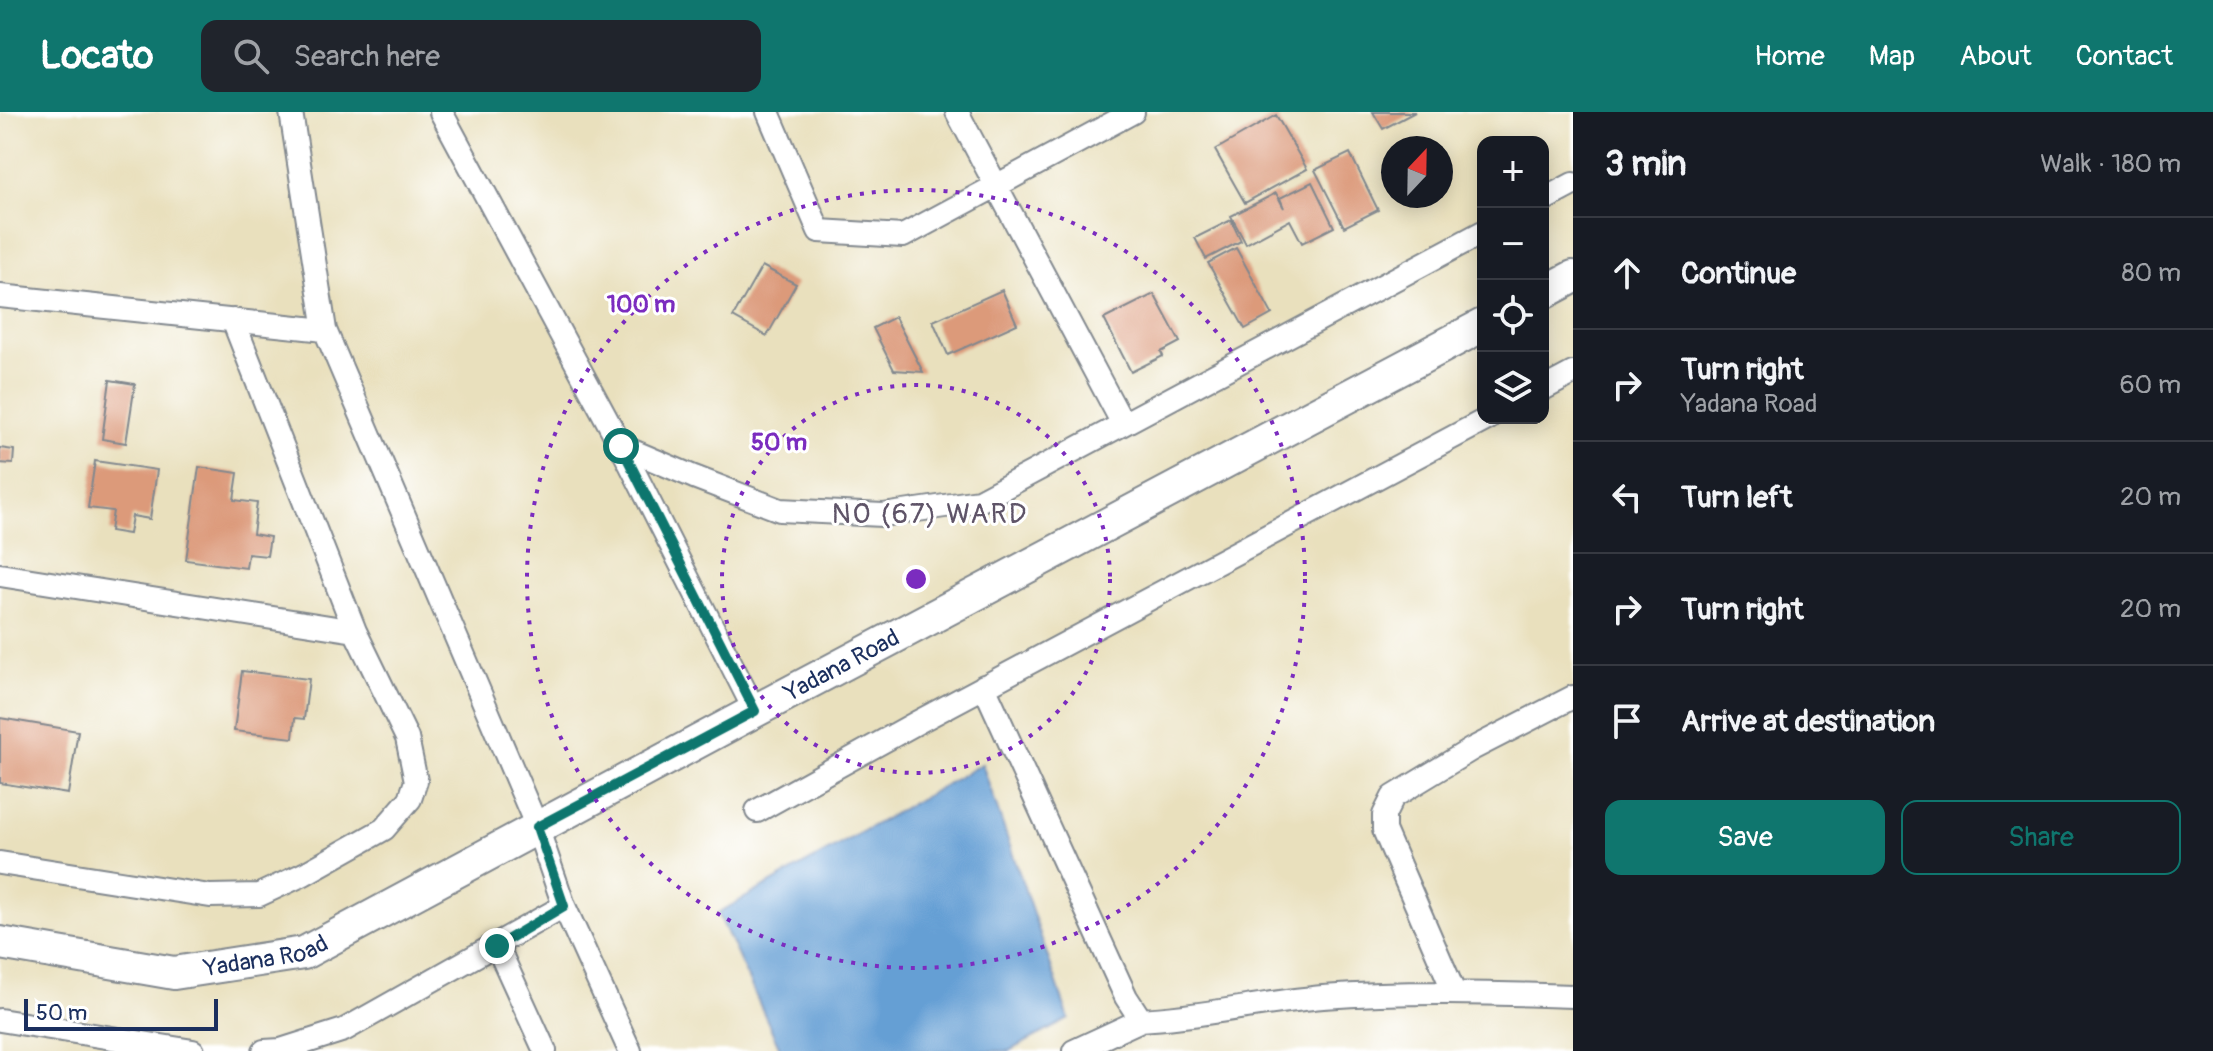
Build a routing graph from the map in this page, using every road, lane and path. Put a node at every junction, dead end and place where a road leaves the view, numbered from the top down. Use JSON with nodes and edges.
{"nodes":[{"id":1,"x":291,"y":112,"type":"edge"},
{"id":2,"x":441,"y":112,"type":"edge"},
{"id":3,"x":768,"y":112,"type":"edge"},
{"id":4,"x":957,"y":112,"type":"edge"},
{"id":5,"x":1133,"y":112,"type":"edge"},
{"id":6,"x":1573,"y":184,"type":"edge"},
{"id":7,"x":998,"y":185,"type":"junction"},
{"id":8,"x":1549,"y":197,"type":"edge"},
{"id":9,"x":1477,"y":235,"type":"edge"},
{"id":10,"x":1573,"y":277,"type":"edge"},
{"id":11,"x":1549,"y":290,"type":"edge"},
{"id":12,"x":0,"y":296,"type":"edge"},
{"id":13,"x":233,"y":320,"type":"junction"},
{"id":14,"x":1477,"y":328,"type":"edge"},
{"id":15,"x":325,"y":330,"type":"junction"},
{"id":16,"x":1573,"y":373,"type":"edge"},
{"id":17,"x":1549,"y":386,"type":"edge"},
{"id":18,"x":1123,"y":424,"type":"junction"},
{"id":19,"x":1478,"y":424,"type":"edge"},
{"id":20,"x":621,"y":446,"type":"junction"},
{"id":21,"x":0,"y":575,"type":"edge"},
{"id":22,"x":355,"y":631,"type":"junction"},
{"id":23,"x":984,"y":686,"type":"junction"},
{"id":24,"x":1573,"y":697,"type":"edge"},
{"id":25,"x":755,"y":711,"type":"junction"},
{"id":26,"x":757,"y":811,"type":"dead end"},
{"id":27,"x":537,"y":827,"type":"junction"},
{"id":28,"x":0,"y":863,"type":"edge"},
{"id":29,"x":564,"y":906,"type":"junction"},
{"id":30,"x":0,"y":943,"type":"edge"},
{"id":31,"x":497,"y":946,"type":"junction"},
{"id":32,"x":1454,"y":992,"type":"junction"},
{"id":33,"x":1573,"y":996,"type":"edge"},
{"id":34,"x":0,"y":1020,"type":"edge"},
{"id":35,"x":1141,"y":1020,"type":"junction"},
{"id":36,"x":193,"y":1051,"type":"edge"},
{"id":37,"x":264,"y":1051,"type":"edge"},
{"id":38,"x":545,"y":1051,"type":"edge"},
{"id":39,"x":630,"y":1051,"type":"edge"},
{"id":40,"x":1074,"y":1051,"type":"edge"}],
"edges":[{"from":1,"to":15,"type":"street"},
{"from":2,"to":20,"type":"street"},
{"from":3,"to":7,"type":"street"},
{"from":4,"to":7,"type":"street"},
{"from":5,"to":7,"type":"street"},
{"from":6,"to":8,"type":"street"},
{"from":7,"to":18,"type":"street"},
{"from":9,"to":18,"type":"street"},
{"from":10,"to":11,"type":"main road"},
{"from":12,"to":13,"type":"street"},
{"from":13,"to":15,"type":"street"},
{"from":13,"to":22,"type":"street"},
{"from":14,"to":25,"type":"main road","name":"Yadana Road"},
{"from":15,"to":27,"type":"street"},
{"from":16,"to":17,"type":"street"},
{"from":18,"to":20,"type":"street"},
{"from":19,"to":23,"type":"street"},
{"from":20,"to":25,"type":"street"},
{"from":21,"to":22,"type":"street"},
{"from":22,"to":28,"type":"street"},
{"from":23,"to":26,"type":"street"},
{"from":23,"to":35,"type":"street"},
{"from":24,"to":32,"type":"street"},
{"from":25,"to":27,"type":"main road","name":"Yadana Road"},
{"from":27,"to":29,"type":"street"},
{"from":27,"to":30,"type":"main road","name":"Yadana Road"},
{"from":29,"to":31,"type":"street"},
{"from":29,"to":39,"type":"street"},
{"from":31,"to":37,"type":"street"},
{"from":31,"to":38,"type":"street"},
{"from":32,"to":33,"type":"street"},
{"from":32,"to":35,"type":"street"},
{"from":34,"to":36,"type":"street"},
{"from":35,"to":40,"type":"street"}]}
